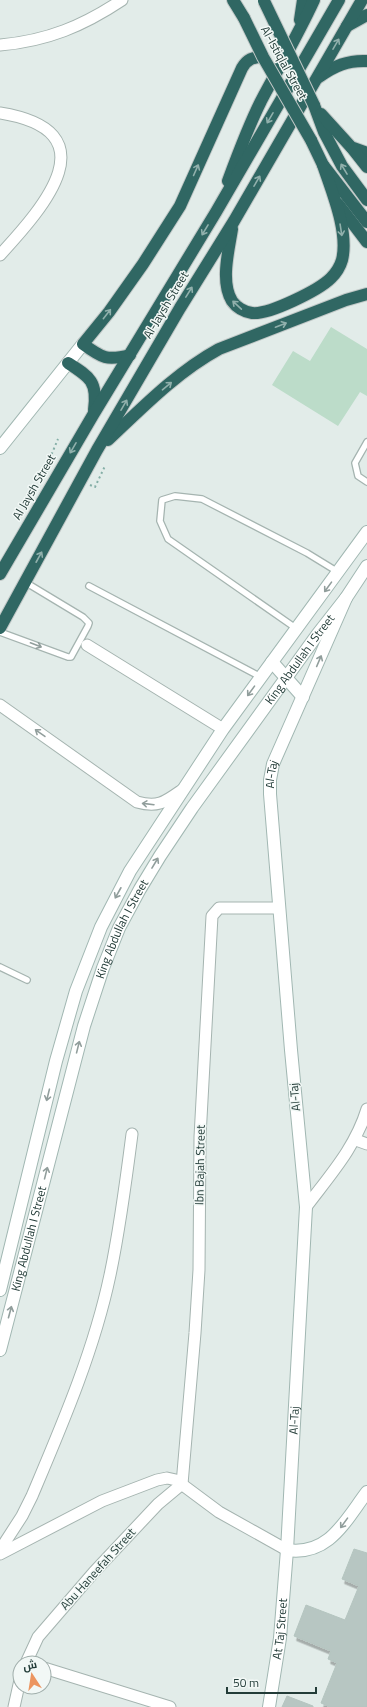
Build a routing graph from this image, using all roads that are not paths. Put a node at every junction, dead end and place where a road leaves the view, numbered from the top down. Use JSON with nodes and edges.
{"nodes":[{"id":1,"x":122,"y":0,"type":"edge"},
{"id":2,"x":233,"y":0,"type":"edge"},
{"id":3,"x":304,"y":0,"type":"edge"},
{"id":4,"x":314,"y":0,"type":"edge"},
{"id":5,"x":340,"y":0,"type":"edge"},
{"id":6,"x":362,"y":0,"type":"edge"},
{"id":7,"x":264,"y":1,"type":"edge"},
{"id":8,"x":367,"y":15,"type":"edge"},
{"id":9,"x":346,"y":27,"type":"junction"},
{"id":10,"x":296,"y":39,"type":"junction"},
{"id":11,"x":0,"y":45,"type":"edge"},
{"id":12,"x":263,"y":57,"type":"junction"},
{"id":13,"x":367,"y":61,"type":"edge"},
{"id":14,"x":316,"y":78,"type":"junction"},
{"id":15,"x":314,"y":105,"type":"junction"},
{"id":16,"x":0,"y":113,"type":"edge"},
{"id":17,"x":351,"y":147,"type":"junction"},
{"id":18,"x":367,"y":153,"type":"edge"},
{"id":19,"x":323,"y":165,"type":"junction"},
{"id":20,"x":367,"y":167,"type":"edge"},
{"id":21,"x":367,"y":200,"type":"edge"},
{"id":22,"x":336,"y":202,"type":"junction"},
{"id":23,"x":216,"y":212,"type":"junction"},
{"id":24,"x":234,"y":221,"type":"junction"},
{"id":25,"x":367,"y":222,"type":"edge"},
{"id":26,"x":367,"y":242,"type":"edge"},
{"id":27,"x":0,"y":255,"type":"edge"},
{"id":28,"x":367,"y":294,"type":"edge"},
{"id":29,"x":83,"y":344,"type":"junction"},
{"id":30,"x":130,"y":355,"type":"junction"},
{"id":31,"x":68,"y":363,"type":"junction"},
{"id":32,"x":93,"y":415,"type":"junction"},
{"id":33,"x":367,"y":442,"type":"edge"},
{"id":34,"x":1,"y":446,"type":"edge"},
{"id":35,"x":97,"y":450,"type":"junction"},
{"id":36,"x":367,"y":482,"type":"edge"},
{"id":37,"x":367,"y":532,"type":"edge"},
{"id":38,"x":367,"y":566,"type":"edge"},
{"id":39,"x":338,"y":573,"type":"junction"},
{"id":40,"x":0,"y":574,"type":"edge"},
{"id":41,"x":25,"y":582,"type":"junction"},
{"id":42,"x":89,"y":586,"type":"dead end"},
{"id":43,"x":346,"y":598,"type":"junction"},
{"id":44,"x":0,"y":628,"type":"edge"},
{"id":45,"x":297,"y":629,"type":"junction"},
{"id":46,"x":0,"y":632,"type":"edge"},
{"id":47,"x":86,"y":646,"type":"dead end"},
{"id":48,"x":272,"y":662,"type":"junction"},
{"id":49,"x":261,"y":677,"type":"junction"},
{"id":50,"x":287,"y":678,"type":"junction"},
{"id":51,"x":303,"y":697,"type":"junction"},
{"id":52,"x":0,"y":705,"type":"edge"},
{"id":53,"x":223,"y":729,"type":"junction"},
{"id":54,"x":182,"y":790,"type":"junction"},
{"id":55,"x":279,"y":908,"type":"junction"},
{"id":56,"x":0,"y":967,"type":"edge"},
{"id":57,"x":26,"y":980,"type":"dead end"},
{"id":58,"x":367,"y":1109,"type":"edge"},
{"id":59,"x":132,"y":1134,"type":"dead end"},
{"id":60,"x":356,"y":1140,"type":"junction"},
{"id":61,"x":367,"y":1144,"type":"edge"},
{"id":62,"x":306,"y":1207,"type":"junction"},
{"id":63,"x":0,"y":1290,"type":"edge"},
{"id":64,"x":0,"y":1350,"type":"edge"},
{"id":65,"x":182,"y":1484,"type":"junction"},
{"id":66,"x":367,"y":1492,"type":"edge"},
{"id":67,"x":0,"y":1550,"type":"edge"},
{"id":68,"x":287,"y":1550,"type":"junction"},
{"id":69,"x":0,"y":1554,"type":"edge"},
{"id":70,"x":30,"y":1655,"type":"edge"},
{"id":71,"x":52,"y":1670,"type":"edge"},
{"id":72,"x":17,"y":1695,"type":"edge"},
{"id":73,"x":14,"y":1707,"type":"edge"},
{"id":74,"x":170,"y":1707,"type":"edge"},
{"id":75,"x":269,"y":1707,"type":"edge"}],
"edges":[{"from":1,"to":11,"type":"street"},
{"from":2,"to":12,"type":"highway","name":"Al-Istiqlal Street","bridge":true},
{"from":3,"to":10,"type":"highway"},
{"from":4,"to":10,"type":"highway"},
{"from":5,"to":23,"type":"highway","name":"Al-Jaysh Street","one_way":true},
{"from":6,"to":9,"type":"highway","name":"Al-Jaysh Street"},
{"from":7,"to":15,"type":"highway","name":"Al-Istiqlal Street","bridge":true},
{"from":8,"to":9,"type":"highway"},
{"from":14,"to":9,"type":"highway","name":"Al-Jaysh Street","one_way":true},
{"from":10,"to":23,"type":"highway"},
{"from":12,"to":19,"type":"highway","name":"Al-Istiqlal Street","bridge":true},
{"from":29,"to":12,"type":"highway","one_way":true},
{"from":13,"to":14,"type":"highway"},
{"from":24,"to":14,"type":"highway","name":"Al-Jaysh Street","one_way":true},
{"from":15,"to":17,"type":"highway"},
{"from":21,"to":15,"type":"highway","name":"Al-Istiqlal Street","one_way":true},
{"from":16,"to":27,"type":"street"},
{"from":17,"to":18,"type":"highway"},
{"from":17,"to":20,"type":"highway"},
{"from":19,"to":22,"type":"highway"},
{"from":19,"to":25,"type":"highway"},
{"from":22,"to":24,"type":"highway","one_way":true},
{"from":22,"to":26,"type":"highway"},
{"from":23,"to":30,"type":"highway","name":"Al-Jaysh Street","one_way":true},
{"from":35,"to":24,"type":"highway","name":"Al-Jaysh Street","one_way":true},
{"from":35,"to":28,"type":"highway","one_way":true},
{"from":29,"to":30,"type":"highway"},
{"from":29,"to":31,"type":"main road"},
{"from":30,"to":32,"type":"highway","name":"Al-Jaysh Street"},
{"from":31,"to":32,"type":"highway"},
{"from":31,"to":34,"type":"main road"},
{"from":32,"to":40,"type":"highway","name":"Al Jaysh Street","one_way":true},
{"from":33,"to":36,"type":"lane"},
{"from":41,"to":35,"type":"highway","name":"Al-Jaysh Street","one_way":true},
{"from":37,"to":39,"type":"main road","name":"King Abdullah I Street"},
{"from":38,"to":43,"type":"main road","name":"King Abdullah I Street"},
{"from":39,"to":45,"type":"main road","name":"King Abdullah I Street","one_way":true},
{"from":39,"to":45,"type":"lane"},
{"from":41,"to":44,"type":"highway","name":"Al-Jaysh Street"},
{"from":46,"to":41,"type":"lane","one_way":true},
{"from":42,"to":49,"type":"lane"},
{"from":43,"to":50,"type":"main road","name":"King Abdullah I Street"},
{"from":51,"to":43,"type":"main road","name":"Al-Taj","one_way":true},
{"from":45,"to":48,"type":"main road","name":"King Abdullah I Street"},
{"from":47,"to":53,"type":"street"},
{"from":48,"to":49,"type":"main road","name":"King Abdullah I Street"},
{"from":48,"to":50,"type":"main road"},
{"from":49,"to":53,"type":"main road","name":"King Abdullah I Street","one_way":true},
{"from":50,"to":51,"type":"main road"},
{"from":64,"to":50,"type":"main road","name":"King Abdullah I Street","one_way":true},
{"from":51,"to":55,"type":"main road","name":"Al-Taj"},
{"from":54,"to":52,"type":"street","one_way":true},
{"from":53,"to":54,"type":"main road","name":"King Abdullah I Street"},
{"from":54,"to":63,"type":"main road","name":"King Abdullah I Street","one_way":true},
{"from":55,"to":62,"type":"main road","name":"Al-Taj"},
{"from":55,"to":65,"type":"street","name":"Ibn Bajah Street"},
{"from":56,"to":57,"type":"lane"},
{"from":58,"to":60,"type":"street"},
{"from":59,"to":67,"type":"street"},
{"from":60,"to":61,"type":"street"},
{"from":60,"to":62,"type":"street"},
{"from":62,"to":68,"type":"main road","name":"Al-Taj"},
{"from":65,"to":68,"type":"street"},
{"from":65,"to":69,"type":"street"},
{"from":65,"to":70,"type":"street","name":"Abu Haneefah Street"},
{"from":66,"to":68,"type":"main road","one_way":true},
{"from":68,"to":75,"type":"main road","name":"At Taj Street"},
{"from":71,"to":74,"type":"street"},
{"from":72,"to":73,"type":"street"}]}
